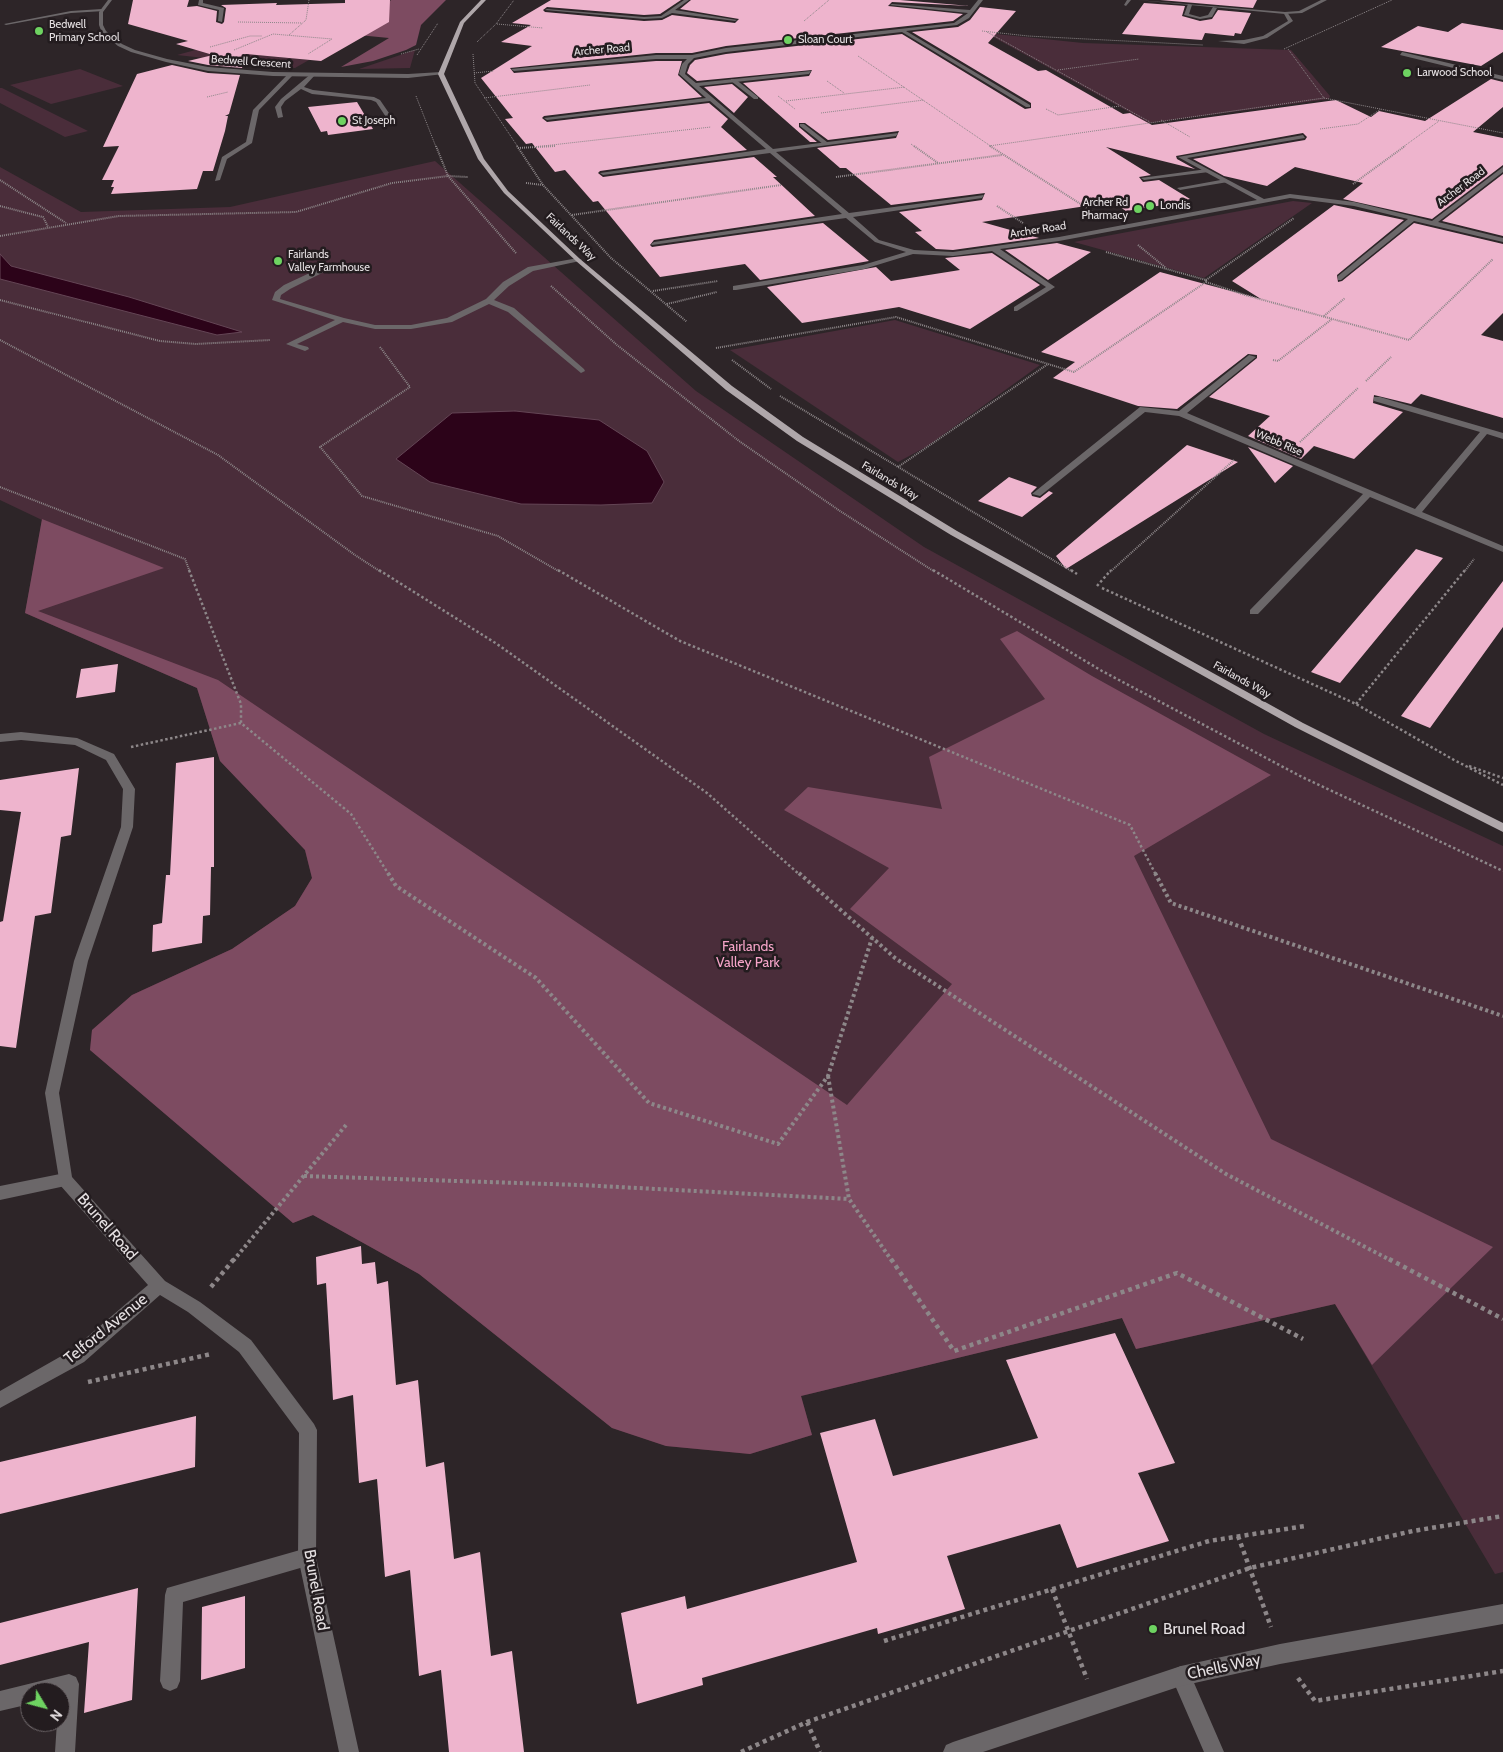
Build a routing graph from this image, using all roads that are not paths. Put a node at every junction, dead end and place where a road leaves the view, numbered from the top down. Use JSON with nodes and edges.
{"nodes":[{"id":1,"x":110,"y":0,"type":"edge"},
{"id":2,"x":201,"y":0,"type":"edge"},
{"id":3,"x":484,"y":0,"type":"edge"},
{"id":4,"x":687,"y":0,"type":"edge"},
{"id":5,"x":981,"y":0,"type":"edge"},
{"id":6,"x":1139,"y":0,"type":"edge"},
{"id":7,"x":1325,"y":0,"type":"edge"},
{"id":8,"x":892,"y":5,"type":"dead end"},
{"id":9,"x":1190,"y":5,"type":"junction"},
{"id":10,"x":1215,"y":8,"type":"junction"},
{"id":11,"x":102,"y":10,"type":"junction"},
{"id":12,"x":547,"y":10,"type":"dead end"},
{"id":13,"x":670,"y":11,"type":"junction"},
{"id":14,"x":971,"y":12,"type":"junction"},
{"id":15,"x":1285,"y":13,"type":"junction"},
{"id":16,"x":734,"y":20,"type":"dead end"},
{"id":17,"x":220,"y":21,"type":"road end"},
{"id":18,"x":6,"y":24,"type":"dead end"},
{"id":19,"x":904,"y":32,"type":"junction"},
{"id":20,"x":1221,"y":41,"type":"dead end"},
{"id":21,"x":1402,"y":54,"type":"dead end"},
{"id":22,"x":692,"y":57,"type":"junction"},
{"id":23,"x":514,"y":70,"type":"dead end"},
{"id":24,"x":809,"y":72,"type":"dead end"},
{"id":25,"x":291,"y":74,"type":"junction"},
{"id":26,"x":441,"y":74,"type":"junction"},
{"id":27,"x":312,"y":75,"type":"junction"},
{"id":28,"x":1503,"y":78,"type":"edge"},
{"id":29,"x":733,"y":80,"type":"junction"},
{"id":30,"x":694,"y":85,"type":"junction"},
{"id":31,"x":300,"y":87,"type":"junction"},
{"id":32,"x":756,"y":98,"type":"dead end"},
{"id":33,"x":710,"y":99,"type":"junction"},
{"id":34,"x":1028,"y":106,"type":"road end"},
{"id":35,"x":388,"y":116,"type":"dead end"},
{"id":36,"x":280,"y":117,"type":"dead end"},
{"id":37,"x":547,"y":118,"type":"dead end"},
{"id":38,"x":802,"y":125,"type":"dead end"},
{"id":39,"x":896,"y":134,"type":"road end"},
{"id":40,"x":1303,"y":137,"type":"road end"},
{"id":41,"x":825,"y":143,"type":"junction"},
{"id":42,"x":771,"y":150,"type":"junction"},
{"id":43,"x":1503,"y":169,"type":"edge"},
{"id":44,"x":1206,"y":171,"type":"junction"},
{"id":45,"x":603,"y":173,"type":"dead end"},
{"id":46,"x":1144,"y":178,"type":"dead end"},
{"id":47,"x":217,"y":180,"type":"dead end"},
{"id":48,"x":1226,"y":181,"type":"junction"},
{"id":49,"x":1180,"y":188,"type":"dead end"},
{"id":50,"x":982,"y":196,"type":"road end"},
{"id":51,"x":1263,"y":201,"type":"junction"},
{"id":52,"x":848,"y":215,"type":"junction"},
{"id":53,"x":1413,"y":218,"type":"junction"},
{"id":54,"x":1433,"y":223,"type":"junction"},
{"id":55,"x":1503,"y":240,"type":"edge"},
{"id":56,"x":654,"y":244,"type":"dead end"},
{"id":57,"x":994,"y":248,"type":"junction"},
{"id":58,"x":913,"y":252,"type":"junction"},
{"id":59,"x":578,"y":260,"type":"junction"},
{"id":60,"x":331,"y":265,"type":"dead end"},
{"id":61,"x":1341,"y":278,"type":"dead end"},
{"id":62,"x":736,"y":288,"type":"road end"},
{"id":63,"x":489,"y":301,"type":"junction"},
{"id":64,"x":1017,"y":309,"type":"dead end"},
{"id":65,"x":342,"y":320,"type":"junction"},
{"id":66,"x":305,"y":349,"type":"dead end"},
{"id":67,"x":1252,"y":357,"type":"road end"},
{"id":68,"x":581,"y":371,"type":"dead end"},
{"id":69,"x":1377,"y":398,"type":"dead end"},
{"id":70,"x":1181,"y":414,"type":"junction"},
{"id":71,"x":1484,"y":431,"type":"junction"},
{"id":72,"x":1503,"y":436,"type":"edge"},
{"id":73,"x":1368,"y":493,"type":"junction"},
{"id":74,"x":1036,"y":494,"type":"dead end"},
{"id":75,"x":1416,"y":513,"type":"junction"},
{"id":76,"x":1503,"y":549,"type":"edge"},
{"id":77,"x":1254,"y":612,"type":"dead end"},
{"id":78,"x":0,"y":738,"type":"edge"},
{"id":79,"x":1503,"y":828,"type":"edge"},
{"id":80,"x":65,"y":1180,"type":"junction"},
{"id":81,"x":0,"y":1193,"type":"edge"},
{"id":82,"x":159,"y":1286,"type":"junction"},
{"id":83,"x":0,"y":1400,"type":"edge"},
{"id":84,"x":307,"y":1558,"type":"junction"},
{"id":85,"x":1503,"y":1614,"type":"edge"},
{"id":86,"x":1181,"y":1676,"type":"junction"},
{"id":87,"x":170,"y":1681,"type":"dead end"},
{"id":88,"x":20,"y":1696,"type":"edge"},
{"id":89,"x":0,"y":1701,"type":"edge"},
{"id":90,"x":66,"y":1732,"type":"edge"},
{"id":91,"x":65,"y":1752,"type":"edge"},
{"id":92,"x":349,"y":1752,"type":"edge"},
{"id":93,"x":953,"y":1752,"type":"edge"},
{"id":94,"x":1214,"y":1752,"type":"edge"}],
"edges":[{"from":1,"to":11,"type":"street"},
{"from":2,"to":17,"type":"street"},
{"from":3,"to":26,"type":"main road"},
{"from":4,"to":13,"type":"street"},
{"from":5,"to":14,"type":"street","name":"Archer Road"},
{"from":6,"to":9,"type":"street"},
{"from":7,"to":15,"type":"street"},
{"from":8,"to":14,"type":"street"},
{"from":9,"to":10,"type":"street"},
{"from":9,"to":10,"type":"street"},
{"from":10,"to":15,"type":"street"},
{"from":11,"to":18,"type":"street"},
{"from":11,"to":25,"type":"street","name":"Bedwell Crescent"},
{"from":12,"to":13,"type":"street"},
{"from":13,"to":16,"type":"street"},
{"from":14,"to":19,"type":"street","name":"Archer Road"},
{"from":15,"to":20,"type":"street"},
{"from":19,"to":22,"type":"street","name":"Archer Road"},
{"from":19,"to":34,"type":"street"},
{"from":21,"to":28,"type":"street"},
{"from":22,"to":23,"type":"street","name":"Archer Road"},
{"from":22,"to":30,"type":"street","name":"Archer Road"},
{"from":24,"to":29,"type":"street"},
{"from":25,"to":27,"type":"street","name":"Bedwell Crescent"},
{"from":25,"to":47,"type":"street"},
{"from":26,"to":27,"type":"street","name":"Bedwell Crescent"},
{"from":26,"to":59,"type":"main road","name":"Fairlands Way"},
{"from":27,"to":31,"type":"street"},
{"from":29,"to":30,"type":"street"},
{"from":29,"to":32,"type":"street"},
{"from":30,"to":33,"type":"street","name":"Archer Road"},
{"from":31,"to":35,"type":"street"},
{"from":31,"to":36,"type":"street"},
{"from":33,"to":37,"type":"street"},
{"from":33,"to":42,"type":"street","name":"Archer Road"},
{"from":38,"to":41,"type":"street"},
{"from":39,"to":41,"type":"street"},
{"from":40,"to":44,"type":"street"},
{"from":41,"to":42,"type":"street"},
{"from":42,"to":45,"type":"street"},
{"from":42,"to":52,"type":"street","name":"Archer Road"},
{"from":43,"to":54,"type":"street","name":"Archer Road"},
{"from":44,"to":46,"type":"street"},
{"from":44,"to":48,"type":"street"},
{"from":48,"to":49,"type":"street"},
{"from":48,"to":51,"type":"street"},
{"from":50,"to":52,"type":"street"},
{"from":51,"to":53,"type":"street","name":"Archer Road"},
{"from":51,"to":57,"type":"street","name":"Archer Road"},
{"from":52,"to":56,"type":"street"},
{"from":52,"to":58,"type":"street","name":"Archer Road"},
{"from":53,"to":54,"type":"street","name":"Archer Road"},
{"from":53,"to":61,"type":"street"},
{"from":54,"to":55,"type":"street","name":"Archer Road"},
{"from":57,"to":58,"type":"street","name":"Archer Road"},
{"from":57,"to":64,"type":"street","name":"Archer Road"},
{"from":58,"to":62,"type":"street","name":"Archer Road"},
{"from":59,"to":63,"type":"street"},
{"from":59,"to":79,"type":"main road","name":"Fairlands Way"},
{"from":60,"to":65,"type":"street"},
{"from":63,"to":65,"type":"street"},
{"from":63,"to":68,"type":"street"},
{"from":65,"to":66,"type":"street"},
{"from":67,"to":70,"type":"street"},
{"from":69,"to":71,"type":"street"},
{"from":70,"to":73,"type":"street","name":"Webb Rise"},
{"from":70,"to":74,"type":"street","name":"Webb Rise"},
{"from":71,"to":72,"type":"street"},
{"from":71,"to":75,"type":"street"},
{"from":73,"to":75,"type":"street","name":"Webb Rise"},
{"from":73,"to":77,"type":"street"},
{"from":75,"to":76,"type":"street","name":"Webb Rise"},
{"from":78,"to":80,"type":"street"},
{"from":80,"to":81,"type":"street"},
{"from":80,"to":82,"type":"street","name":"Brunel Road"},
{"from":82,"to":83,"type":"street","name":"Telford Avenue"},
{"from":82,"to":84,"type":"street","name":"Brunel Road"},
{"from":84,"to":87,"type":"street"},
{"from":84,"to":92,"type":"street","name":"Brunel Road"},
{"from":85,"to":86,"type":"street","name":"Chells Way"},
{"from":86,"to":93,"type":"street","name":"Chells Way"},
{"from":86,"to":94,"type":"street"},
{"from":88,"to":89,"type":"street"},
{"from":90,"to":91,"type":"street"}]}
